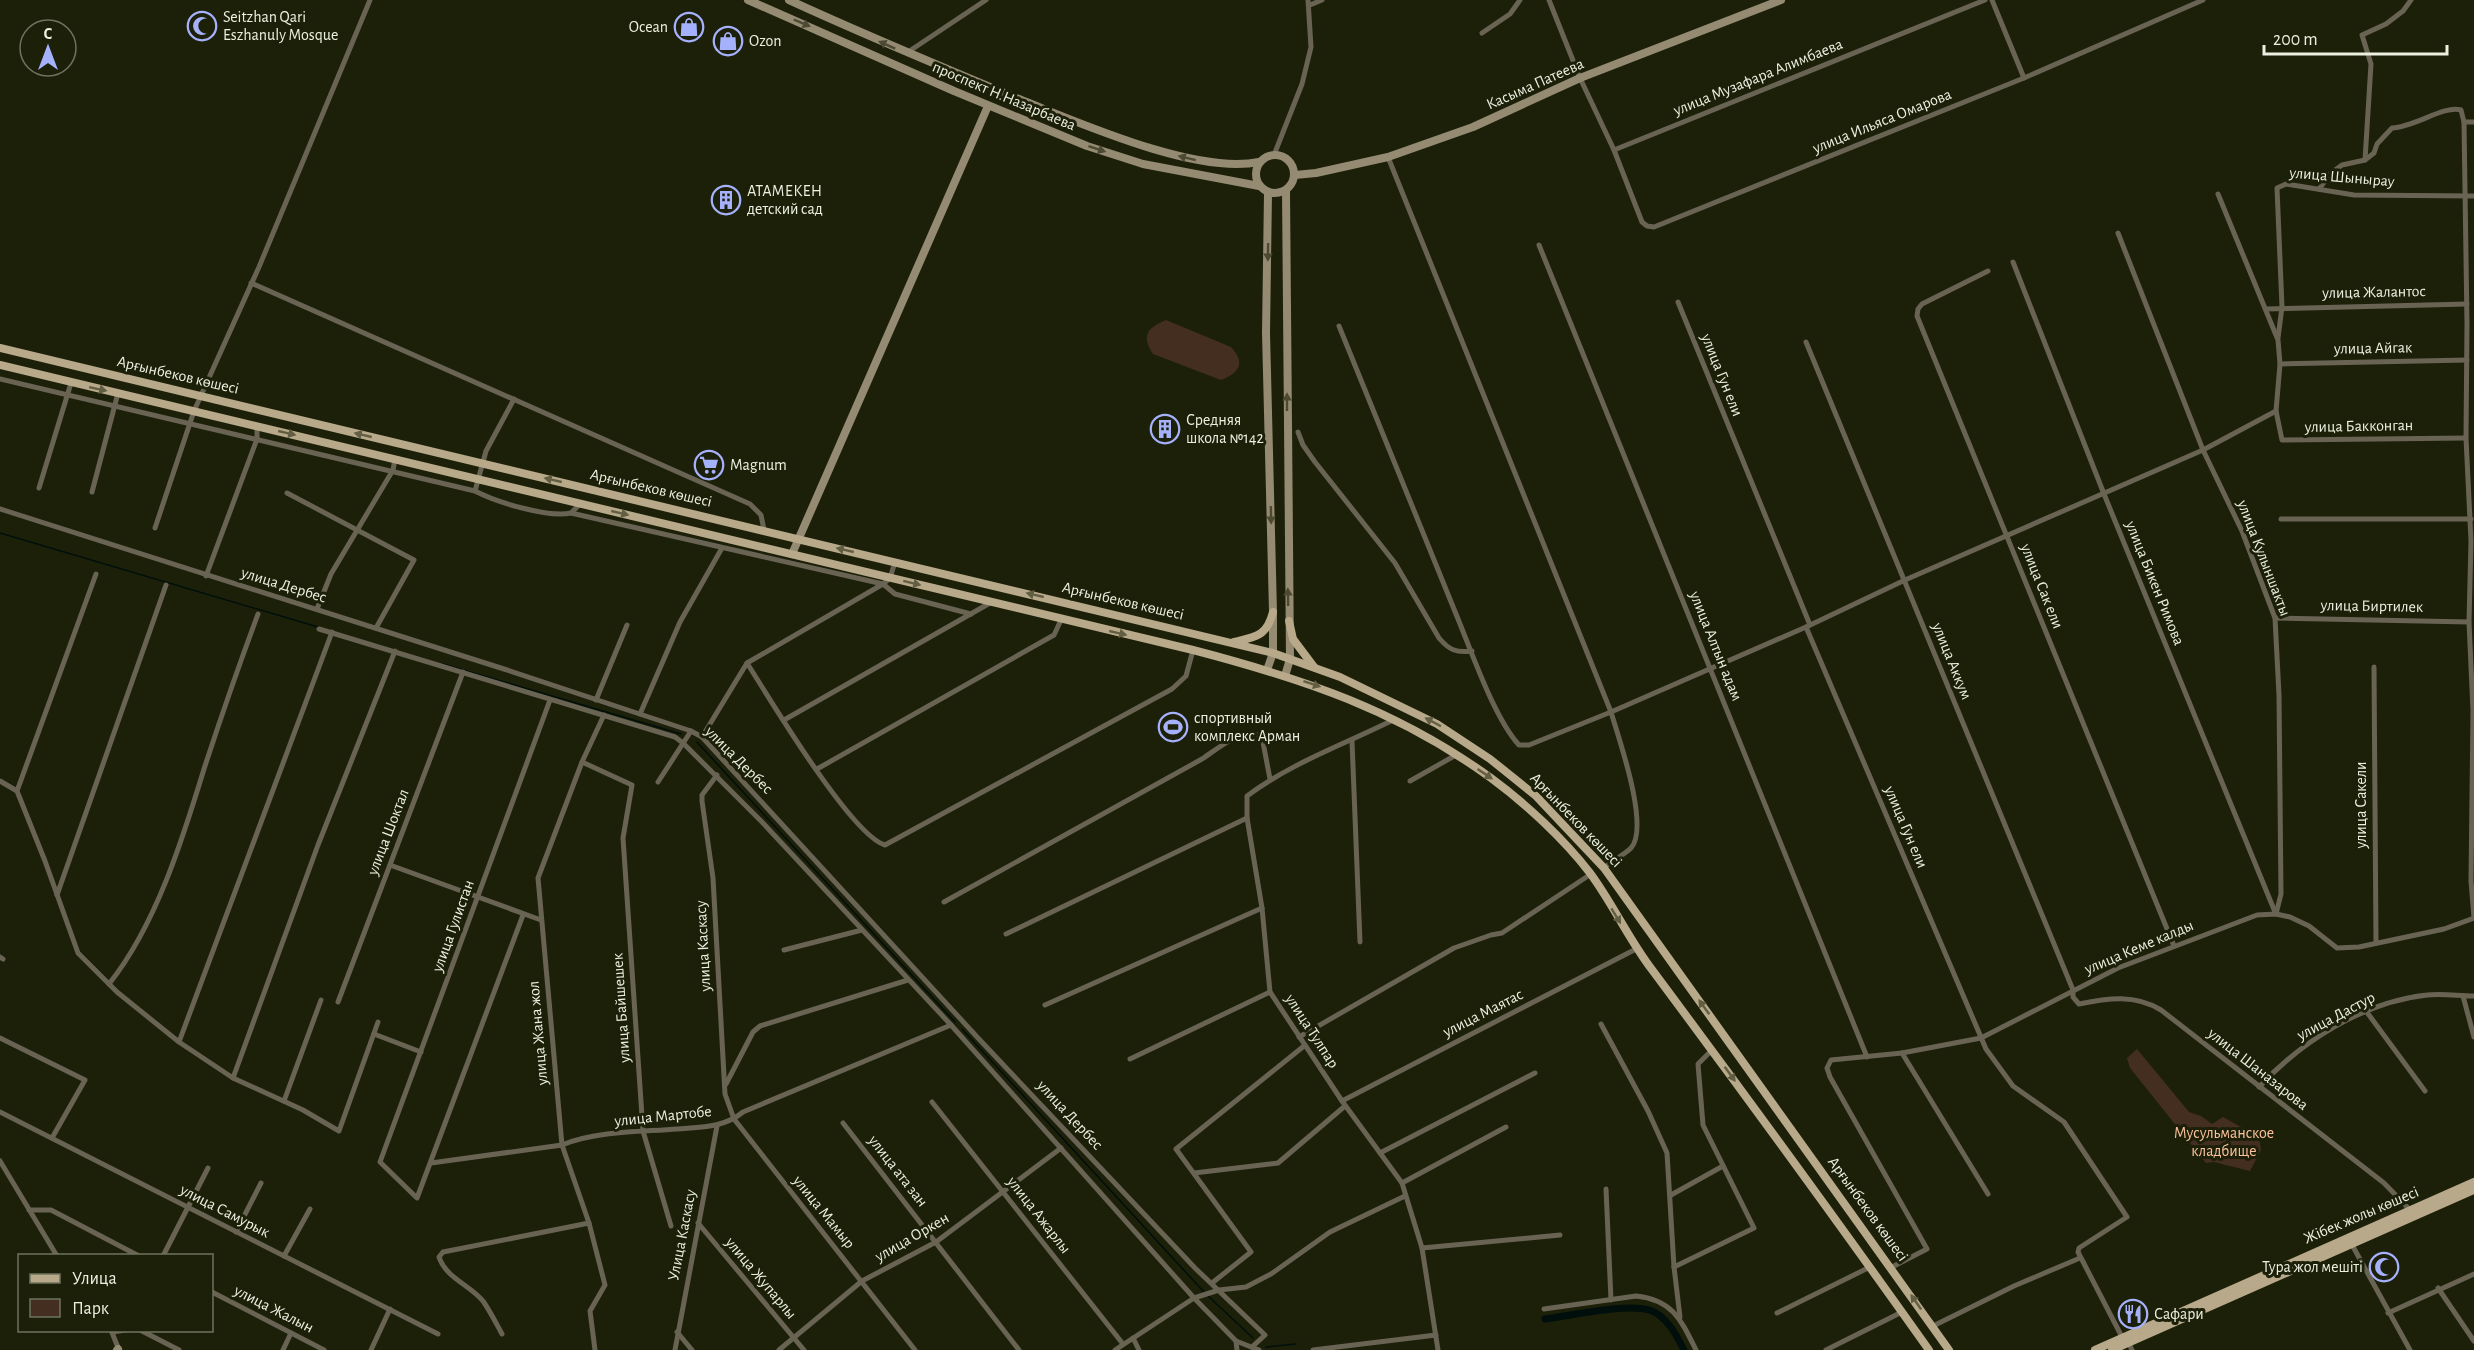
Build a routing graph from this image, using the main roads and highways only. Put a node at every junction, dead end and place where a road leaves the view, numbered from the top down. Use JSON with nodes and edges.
{"nodes":[{"id":1,"x":748,"y":0,"type":"edge"},
{"id":2,"x":789,"y":0,"type":"edge"},
{"id":3,"x":1781,"y":0,"type":"edge"},
{"id":4,"x":988,"y":105,"type":"junction"},
{"id":5,"x":1259,"y":162,"type":"junction"},
{"id":6,"x":1295,"y":175,"type":"junction"},
{"id":7,"x":1259,"y":186,"type":"junction"},
{"id":8,"x":1286,"y":191,"type":"junction"},
{"id":9,"x":1269,"y":193,"type":"junction"},
{"id":10,"x":0,"y":348,"type":"edge"},
{"id":11,"x":0,"y":365,"type":"edge"},
{"id":12,"x":798,"y":539,"type":"junction"},
{"id":13,"x":792,"y":554,"type":"junction"},
{"id":14,"x":1273,"y":612,"type":"junction"},
{"id":15,"x":1288,"y":621,"type":"junction"},
{"id":16,"x":1233,"y":642,"type":"junction"},
{"id":17,"x":1273,"y":653,"type":"junction"},
{"id":18,"x":1290,"y":659,"type":"junction"},
{"id":19,"x":1315,"y":668,"type":"junction"},
{"id":20,"x":1268,"y":670,"type":"junction"},
{"id":21,"x":1285,"y":676,"type":"junction"},
{"id":22,"x":1791,"y":1128,"type":"junction"},
{"id":23,"x":1777,"y":1137,"type":"junction"},
{"id":24,"x":2474,"y":1182,"type":"edge"},
{"id":25,"x":2474,"y":1190,"type":"edge"},
{"id":26,"x":2412,"y":1213,"type":"junction"},
{"id":27,"x":2128,"y":1343,"type":"edge"},
{"id":28,"x":1929,"y":1350,"type":"edge"},
{"id":29,"x":1949,"y":1350,"type":"edge"},
{"id":30,"x":2095,"y":1350,"type":"edge"},
{"id":31,"x":2112,"y":1350,"type":"edge"}],
"edges":[{"from":1,"to":4,"type":"main road","name":"проспект Н.Назарбаева","one_way":true},
{"from":5,"to":2,"type":"main road","name":"проспект Н.Назарбаева","one_way":true},
{"from":3,"to":6,"type":"main road","name":"Касыма Патеева"},
{"from":4,"to":7,"type":"main road","name":"проспект Н.Назарбаева","one_way":true},
{"from":4,"to":12,"type":"main road"},
{"from":5,"to":6,"type":"main road"},
{"from":5,"to":7,"type":"main road"},
{"from":6,"to":8,"type":"main road"},
{"from":7,"to":9,"type":"main road"},
{"from":8,"to":9,"type":"main road"},
{"from":15,"to":8,"type":"main road","one_way":true},
{"from":9,"to":14,"type":"main road","one_way":true},
{"from":12,"to":10,"type":"main road","name":"Арғынбеков көшесі","one_way":true},
{"from":11,"to":13,"type":"main road","name":"Арғынбеков көшесі","one_way":true},
{"from":12,"to":13,"type":"main road"},
{"from":16,"to":12,"type":"main road","name":"Арғынбеков көшесі","one_way":true},
{"from":13,"to":20,"type":"main road","name":"Арғынбеков көшесі","one_way":true},
{"from":14,"to":16,"type":"main road"},
{"from":14,"to":17,"type":"main road"},
{"from":15,"to":18,"type":"main road"},
{"from":15,"to":19,"type":"main road"},
{"from":16,"to":17,"type":"main road","name":"Арғынбеков көшесі"},
{"from":17,"to":18,"type":"main road","name":"Арғынбеков көшесі"},
{"from":17,"to":20,"type":"main road"},
{"from":18,"to":19,"type":"main road","name":"Арғынбеков көшесі"},
{"from":18,"to":21,"type":"main road"},
{"from":22,"to":19,"type":"main road","name":"Арғынбеков көшесі","one_way":true},
{"from":20,"to":21,"type":"main road","name":"Арғынбеков көшесі"},
{"from":21,"to":23,"type":"main road","name":"Арғынбеков көшесі","one_way":true},
{"from":22,"to":23,"type":"main road"},
{"from":29,"to":22,"type":"main road","name":"Арғынбеков көшесі","one_way":true},
{"from":23,"to":28,"type":"main road","name":"Арғынбеков көшесі"},
{"from":24,"to":26,"type":"main road","name":"Жібек жолы көшесі"},
{"from":25,"to":26,"type":"main road","name":"Жібек жолы көшесі"},
{"from":26,"to":27,"type":"main road","name":"Жібек жолы көшесі"},
{"from":26,"to":27,"type":"main road","name":"Жібек жолы көшесі"},
{"from":27,"to":30,"type":"main road","name":"Жібек жолы көшесі"},
{"from":27,"to":31,"type":"main road","name":"Жібек жолы көшесі"}]}
